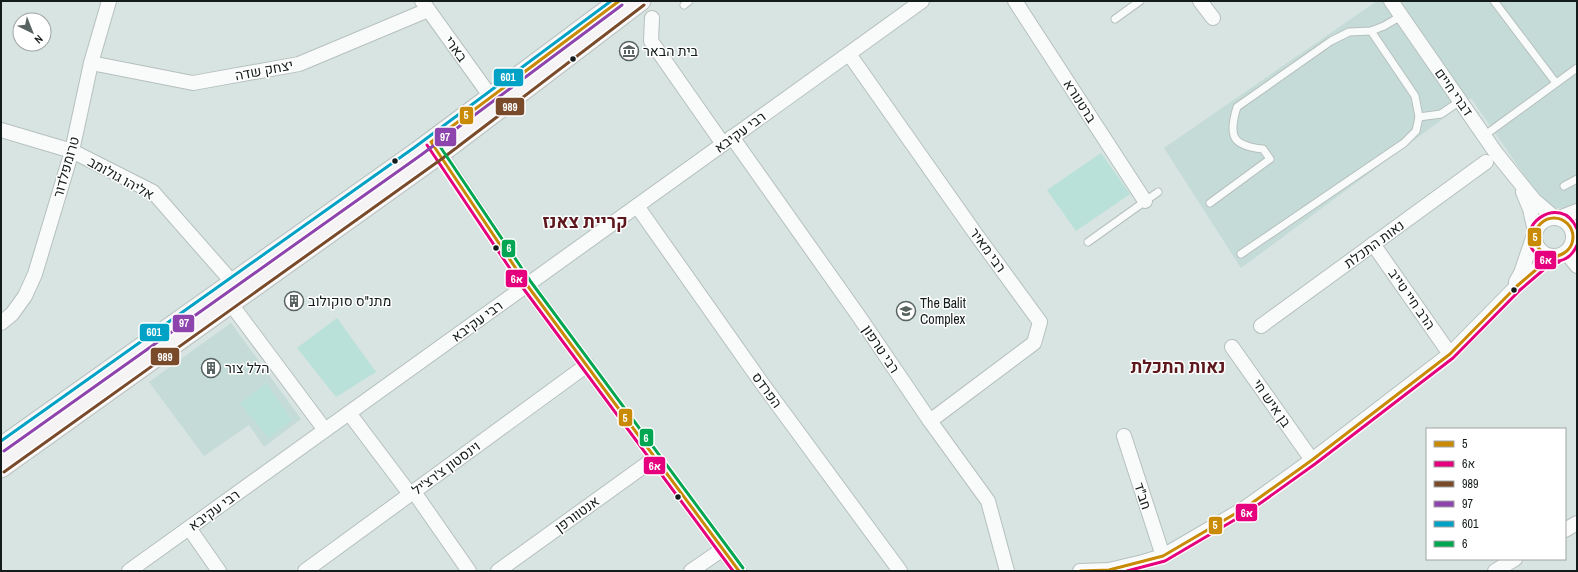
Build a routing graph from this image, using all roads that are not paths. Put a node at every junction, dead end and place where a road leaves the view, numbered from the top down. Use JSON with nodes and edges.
{"nodes":[{"id":1,"x":109,"y":1,"type":"edge"},
{"id":2,"x":641,"y":1,"type":"edge"},
{"id":3,"x":922,"y":1,"type":"edge"},
{"id":4,"x":1015,"y":1,"type":"edge"},
{"id":5,"x":1140,"y":1,"type":"edge"},
{"id":6,"x":1200,"y":1,"type":"edge"},
{"id":7,"x":1391,"y":1,"type":"edge"},
{"id":8,"x":1494,"y":1,"type":"edge"},
{"id":9,"x":617,"y":2,"type":"edge"},
{"id":10,"x":425,"y":5,"type":"edge"},
{"id":11,"x":1401,"y":16,"type":"junction"},
{"id":12,"x":652,"y":18,"type":"dead end"},
{"id":13,"x":1213,"y":18,"type":"dead end"},
{"id":14,"x":1115,"y":19,"type":"dead end"},
{"id":15,"x":1371,"y":31,"type":"junction"},
{"id":16,"x":849,"y":54,"type":"junction"},
{"id":17,"x":91,"y":63,"type":"junction"},
{"id":18,"x":1577,"y":68,"type":"edge"},
{"id":19,"x":1556,"y":83,"type":"junction"},
{"id":20,"x":491,"y":97,"type":"junction"},
{"id":21,"x":1460,"y":101,"type":"junction"},
{"id":22,"x":1419,"y":118,"type":"junction"},
{"id":23,"x":1,"y":130,"type":"edge"},
{"id":24,"x":1485,"y":135,"type":"junction"},
{"id":25,"x":728,"y":141,"type":"junction"},
{"id":26,"x":435,"y":148,"type":"junction"},
{"id":27,"x":72,"y":151,"type":"junction"},
{"id":28,"x":1486,"y":162,"type":"dead end"},
{"id":29,"x":1577,"y":179,"type":"edge"},
{"id":30,"x":1519,"y":182,"type":"junction"},
{"id":31,"x":1564,"y":186,"type":"dead end"},
{"id":32,"x":1158,"y":192,"type":"dead end"},
{"id":33,"x":1145,"y":201,"type":"junction"},
{"id":34,"x":1210,"y":203,"type":"dead end"},
{"id":35,"x":637,"y":206,"type":"junction"},
{"id":36,"x":1577,"y":211,"type":"edge"},
{"id":37,"x":1557,"y":218,"type":"junction"},
{"id":38,"x":1575,"y":232,"type":"edge"},
{"id":39,"x":1535,"y":233,"type":"junction"},
{"id":40,"x":1088,"y":242,"type":"dead end"},
{"id":41,"x":1373,"y":244,"type":"junction"},
{"id":42,"x":1241,"y":254,"type":"dead end"},
{"id":43,"x":1562,"y":254,"type":"junction"},
{"id":44,"x":1577,"y":266,"type":"edge"},
{"id":45,"x":233,"y":283,"type":"junction"},
{"id":46,"x":527,"y":285,"type":"junction"},
{"id":47,"x":1509,"y":294,"type":"junction"},
{"id":48,"x":231,"y":304,"type":"junction"},
{"id":49,"x":1,"y":323,"type":"edge"},
{"id":50,"x":1261,"y":326,"type":"dead end"},
{"id":51,"x":1232,"y":347,"type":"dead end"},
{"id":52,"x":1450,"y":354,"type":"junction"},
{"id":53,"x":586,"y":365,"type":"junction"},
{"id":54,"x":349,"y":413,"type":"junction"},
{"id":55,"x":930,"y":421,"type":"junction"},
{"id":56,"x":325,"y":430,"type":"junction"},
{"id":57,"x":1124,"y":436,"type":"dead end"},
{"id":58,"x":1,"y":447,"type":"edge"},
{"id":59,"x":655,"y":458,"type":"junction"},
{"id":60,"x":1312,"y":460,"type":"junction"},
{"id":61,"x":1,"y":468,"type":"edge"},
{"id":62,"x":412,"y":493,"type":"junction"},
{"id":63,"x":1577,"y":522,"type":"edge"},
{"id":64,"x":188,"y":528,"type":"junction"},
{"id":65,"x":1566,"y":529,"type":"edge"},
{"id":66,"x":723,"y":549,"type":"junction"},
{"id":67,"x":1163,"y":556,"type":"junction"},
{"id":68,"x":1513,"y":560,"type":"edge"},
{"id":69,"x":129,"y":571,"type":"edge"},
{"id":70,"x":219,"y":571,"type":"edge"},
{"id":71,"x":305,"y":571,"type":"edge"},
{"id":72,"x":469,"y":571,"type":"edge"},
{"id":73,"x":498,"y":571,"type":"edge"},
{"id":74,"x":691,"y":571,"type":"edge"},
{"id":75,"x":739,"y":571,"type":"edge"},
{"id":76,"x":900,"y":571,"type":"edge"},
{"id":77,"x":1007,"y":571,"type":"edge"},
{"id":78,"x":1080,"y":571,"type":"edge"},
{"id":79,"x":1495,"y":571,"type":"edge"}],
"edges":[{"from":1,"to":17,"type":"street","name":"טרומפלדור"},
{"from":2,"to":26,"type":"main road"},
{"from":3,"to":16,"type":"street","name":"רבי עקיבא"},
{"from":4,"to":33,"type":"street","name":"ברטנורא"},
{"from":5,"to":14,"type":"lane"},
{"from":6,"to":13,"type":"street"},
{"from":7,"to":11,"type":"street","name":"דברי חיים"},
{"from":8,"to":19,"type":"lane"},
{"from":9,"to":20,"type":"main road"},
{"from":10,"to":17,"type":"street","name":"יצחק שדה"},
{"from":10,"to":20,"type":"street","name":"בארי"},
{"from":11,"to":15,"type":"lane"},
{"from":11,"to":21,"type":"street","name":"דברי חיים"},
{"from":12,"to":25,"type":"street","name":"רבי טרפון"},
{"from":15,"to":22,"type":"lane"},
{"from":15,"to":34,"type":"lane"},
{"from":16,"to":25,"type":"street","name":"רבי עקיבא"},
{"from":16,"to":55,"type":"street","name":"רבי מאיר"},
{"from":17,"to":27,"type":"street","name":"טרומפלדור"},
{"from":18,"to":19,"type":"lane"},
{"from":19,"to":24,"type":"lane"},
{"from":20,"to":26,"type":"main road"},
{"from":21,"to":22,"type":"lane"},
{"from":21,"to":24,"type":"street","name":"דברי חיים"},
{"from":22,"to":42,"type":"lane"},
{"from":23,"to":27,"type":"street","name":"אליהו גולומב"},
{"from":24,"to":30,"type":"street","name":"דברי חיים"},
{"from":25,"to":35,"type":"street","name":"רבי עקיבא"},
{"from":25,"to":55,"type":"street","name":"רבי טרפון"},
{"from":26,"to":45,"type":"main road"},
{"from":26,"to":46,"type":"street"},
{"from":26,"to":48,"type":"main road"},
{"from":27,"to":45,"type":"street","name":"אליהו גולומב"},
{"from":27,"to":49,"type":"street","name":"טרומפלדור"},
{"from":28,"to":41,"type":"street","name":"נאות התכלת"},
{"from":29,"to":31,"type":"lane"},
{"from":30,"to":37,"type":"street","name":"דברי חיים"},
{"from":30,"to":39,"type":"street","name":"דברי חיים"},
{"from":32,"to":33,"type":"lane"},
{"from":33,"to":40,"type":"lane"},
{"from":35,"to":46,"type":"street","name":"רבי עקיבא"},
{"from":35,"to":76,"type":"street","name":"הפרדס"},
{"from":36,"to":37,"type":"street"},
{"from":37,"to":38,"type":"street"},
{"from":37,"to":39,"type":"street"},
{"from":38,"to":43,"type":"street"},
{"from":39,"to":43,"type":"street"},
{"from":39,"to":47,"type":"street"},
{"from":41,"to":50,"type":"street","name":"נאות התכלת"},
{"from":41,"to":52,"type":"street","name":"הרב חיי טייב"},
{"from":43,"to":44,"type":"street"},
{"from":43,"to":47,"type":"street"},
{"from":45,"to":48,"type":"street"},
{"from":45,"to":58,"type":"main road"},
{"from":46,"to":53,"type":"street"},
{"from":46,"to":54,"type":"street","name":"רבי עקיבא"},
{"from":47,"to":52,"type":"street"},
{"from":48,"to":56,"type":"street"},
{"from":48,"to":61,"type":"main road"},
{"from":51,"to":60,"type":"street","name":"בן איש חי"},
{"from":52,"to":60,"type":"street"},
{"from":53,"to":59,"type":"street"},
{"from":53,"to":62,"type":"street","name":"וינסטון צ'רצ'יל"},
{"from":54,"to":56,"type":"street","name":"רבי עקיבא"},
{"from":54,"to":62,"type":"street"},
{"from":55,"to":77,"type":"street","name":"רבי טרפון"},
{"from":56,"to":64,"type":"street","name":"רבי עקיבא"},
{"from":57,"to":67,"type":"street","name":"חב\"ד"},
{"from":59,"to":66,"type":"street"},
{"from":59,"to":73,"type":"street","name":"אנטוורפן"},
{"from":60,"to":67,"type":"street"},
{"from":62,"to":71,"type":"street","name":"וינסטון צ'רצ'יל"},
{"from":62,"to":72,"type":"street"},
{"from":63,"to":65,"type":"street"},
{"from":64,"to":69,"type":"street","name":"רבי עקיבא"},
{"from":64,"to":70,"type":"street"},
{"from":66,"to":74,"type":"street"},
{"from":66,"to":75,"type":"street"},
{"from":67,"to":78,"type":"street"},
{"from":68,"to":79,"type":"street"}]}
